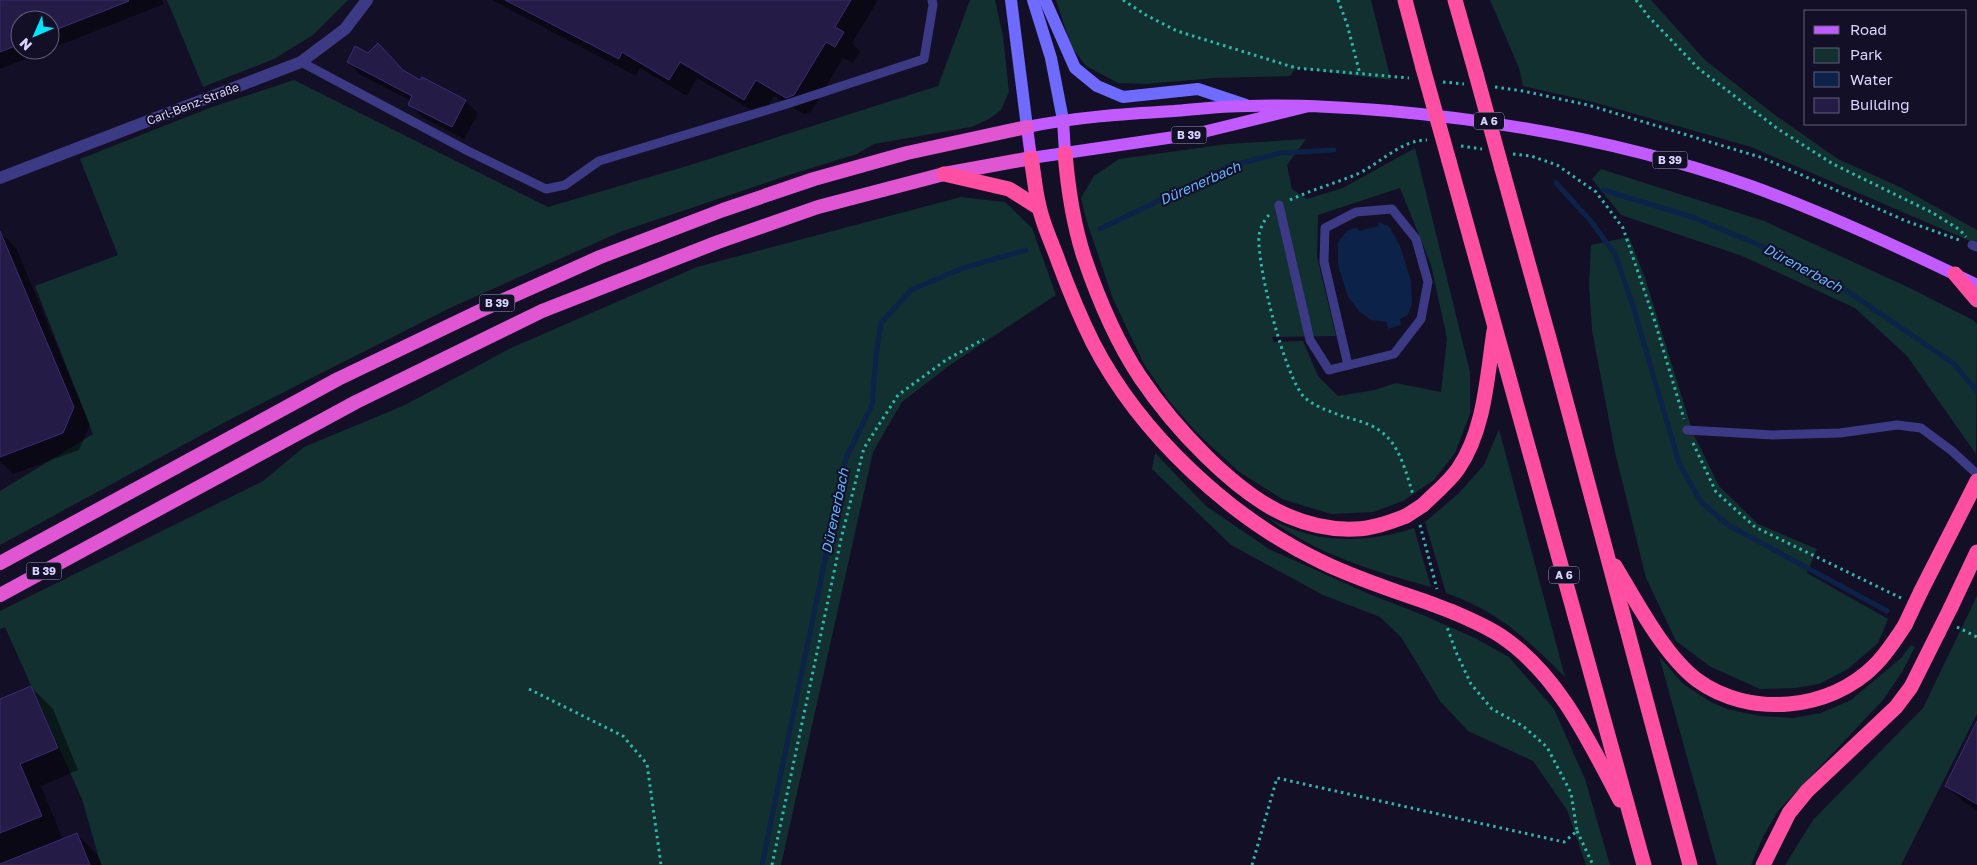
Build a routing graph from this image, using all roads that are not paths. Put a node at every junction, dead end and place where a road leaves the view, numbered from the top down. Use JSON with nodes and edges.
{"nodes":[{"id":1,"x":366,"y":0,"type":"edge"},
{"id":2,"x":932,"y":0,"type":"edge"},
{"id":3,"x":1011,"y":0,"type":"edge"},
{"id":4,"x":1033,"y":0,"type":"edge"},
{"id":5,"x":1045,"y":0,"type":"edge"},
{"id":6,"x":1406,"y":0,"type":"edge"},
{"id":7,"x":1455,"y":0,"type":"edge"},
{"id":8,"x":301,"y":62,"type":"junction"},
{"id":9,"x":1248,"y":106,"type":"junction"},
{"id":10,"x":1310,"y":106,"type":"junction"},
{"id":11,"x":1063,"y":120,"type":"junction"},
{"id":12,"x":1027,"y":127,"type":"junction"},
{"id":13,"x":1065,"y":153,"type":"junction"},
{"id":14,"x":1031,"y":158,"type":"junction"},
{"id":15,"x":944,"y":174,"type":"junction"},
{"id":16,"x":0,"y":178,"type":"edge"},
{"id":17,"x":1279,"y":205,"type":"dead end"},
{"id":18,"x":1039,"y":208,"type":"junction"},
{"id":19,"x":1955,"y":274,"type":"junction"},
{"id":20,"x":1977,"y":284,"type":"edge"},
{"id":21,"x":1977,"y":300,"type":"edge"},
{"id":22,"x":1495,"y":327,"type":"junction"},
{"id":23,"x":1348,"y":366,"type":"junction"},
{"id":24,"x":1687,"y":430,"type":"road end"},
{"id":25,"x":1977,"y":474,"type":"edge"},
{"id":26,"x":1977,"y":481,"type":"edge"},
{"id":27,"x":1606,"y":552,"type":"junction"},
{"id":28,"x":1977,"y":552,"type":"edge"},
{"id":29,"x":0,"y":563,"type":"edge"},
{"id":30,"x":0,"y":595,"type":"edge"},
{"id":31,"x":1632,"y":823,"type":"junction"},
{"id":32,"x":1644,"y":865,"type":"edge"},
{"id":33,"x":1690,"y":865,"type":"edge"},
{"id":34,"x":1763,"y":865,"type":"edge"}],
"edges":[{"from":1,"to":8,"type":"street","name":"Carl-Benz-Straße"},
{"from":2,"to":8,"type":"lane"},
{"from":3,"to":12,"type":"main road"},
{"from":4,"to":11,"type":"main road"},
{"from":5,"to":9,"type":"main road"},
{"from":6,"to":22,"type":"highway","number":"A 6","bridge":true},
{"from":7,"to":27,"type":"highway","number":"A 6","bridge":true},
{"from":8,"to":16,"type":"street","name":"Carl-Benz-Straße"},
{"from":9,"to":10,"type":"main road","number":"B 39"},
{"from":9,"to":11,"type":"main road","number":"B 39"},
{"from":10,"to":13,"type":"main road","number":"B 39"},
{"from":10,"to":19,"type":"main road","number":"B 39"},
{"from":11,"to":12,"type":"main road","number":"B 39"},
{"from":11,"to":13,"type":"main road"},
{"from":12,"to":14,"type":"main road"},
{"from":12,"to":29,"type":"highway","number":"B 39"},
{"from":13,"to":14,"type":"main road","number":"B 39"},
{"from":13,"to":22,"type":"highway","bridge":true},
{"from":14,"to":15,"type":"highway","number":"B 39"},
{"from":14,"to":18,"type":"highway"},
{"from":15,"to":18,"type":"highway"},
{"from":15,"to":30,"type":"highway","number":"B 39"},
{"from":17,"to":23,"type":"lane"},
{"from":18,"to":31,"type":"highway","bridge":true},
{"from":19,"to":20,"type":"main road","number":"B 39"},
{"from":19,"to":21,"type":"highway"},
{"from":22,"to":31,"type":"highway","number":"A 6"},
{"from":23,"to":23,"type":"lane"},
{"from":24,"to":25,"type":"lane"},
{"from":26,"to":27,"type":"highway","bridge":true},
{"from":27,"to":33,"type":"highway","number":"A 6"},
{"from":28,"to":34,"type":"highway","bridge":true},
{"from":31,"to":32,"type":"highway","number":"A 6"}]}
